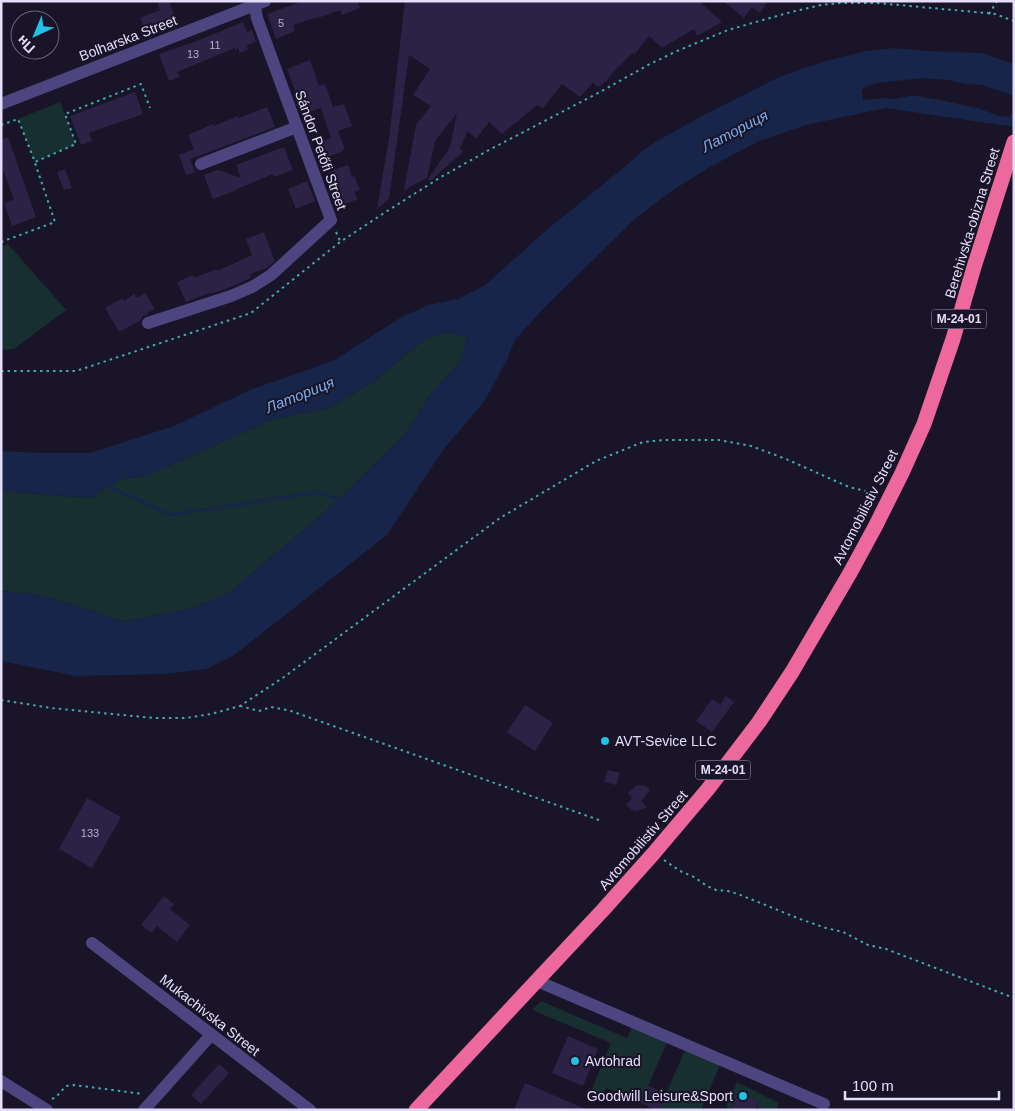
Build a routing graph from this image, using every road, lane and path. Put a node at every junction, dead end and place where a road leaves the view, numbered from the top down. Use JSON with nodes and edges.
{"nodes":[{"id":1,"x":997,"y":1,"type":"edge"},
{"id":2,"x":258,"y":3,"type":"edge"},
{"id":3,"x":989,"y":14,"type":"junction"},
{"id":4,"x":1014,"y":21,"type":"edge"},
{"id":5,"x":1,"y":104,"type":"edge"},
{"id":6,"x":150,"y":108,"type":"dead end"},
{"id":7,"x":1,"y":125,"type":"edge"},
{"id":8,"x":297,"y":127,"type":"junction"},
{"id":9,"x":1014,"y":142,"type":"edge"},
{"id":10,"x":34,"y":162,"type":"junction"},
{"id":11,"x":201,"y":164,"type":"dead end"},
{"id":12,"x":1,"y":242,"type":"edge"},
{"id":13,"x":148,"y":323,"type":"dead end"},
{"id":14,"x":943,"y":370,"type":"joint"},
{"id":15,"x":1,"y":371,"type":"edge"},
{"id":16,"x":889,"y":499,"type":"junction"},
{"id":17,"x":1,"y":700,"type":"edge"},
{"id":18,"x":240,"y":706,"type":"junction"},
{"id":19,"x":600,"y":820,"type":"dead end"},
{"id":20,"x":653,"y":854,"type":"junction"},
{"id":21,"x":92,"y":943,"type":"dead end"},
{"id":22,"x":537,"y":980,"type":"junction"},
{"id":23,"x":1014,"y":998,"type":"edge"},
{"id":24,"x":211,"y":1035,"type":"junction"},
{"id":25,"x":1,"y":1081,"type":"edge"},
{"id":26,"x":160,"y":1092,"type":"junction"},
{"id":27,"x":32,"y":1100,"type":"junction"},
{"id":28,"x":824,"y":1104,"type":"dead end"},
{"id":29,"x":47,"y":1110,"type":"edge"},
{"id":30,"x":144,"y":1110,"type":"edge"},
{"id":31,"x":310,"y":1110,"type":"edge"},
{"id":32,"x":417,"y":1110,"type":"edge"}],
"edges":[{"from":1,"to":3,"type":"path"},
{"from":2,"to":5,"type":"street","name":"Bolharska Street"},
{"from":2,"to":8,"type":"street","name":"Sándor Petőfi Street"},
{"from":3,"to":4,"type":"path"},
{"from":3,"to":15,"type":"path"},
{"from":6,"to":10,"type":"path"},
{"from":7,"to":10,"type":"path"},
{"from":8,"to":11,"type":"street"},
{"from":8,"to":13,"type":"street","name":"Sándor Petőfi Street"},
{"from":9,"to":14,"type":"highway","name":"Berehivska-obizna Street","number":"М-24-01"},
{"from":10,"to":12,"type":"path"},
{"from":14,"to":16,"type":"highway","name":"Avtomobilistiv Street","number":"М-24-01"},
{"from":16,"to":18,"type":"path"},
{"from":16,"to":20,"type":"highway","name":"Avtomobilistiv Street","number":"М-24-01"},
{"from":17,"to":18,"type":"path"},
{"from":18,"to":19,"type":"path"},
{"from":20,"to":22,"type":"highway","name":"Avtomobilistiv Street","number":"М-24-01"},
{"from":20,"to":23,"type":"path"},
{"from":21,"to":24,"type":"street","name":"Mukachivska Street"},
{"from":22,"to":28,"type":"street"},
{"from":22,"to":32,"type":"highway","name":"Avtomobilistiv Street","number":"М-24-01"},
{"from":24,"to":26,"type":"street"},
{"from":24,"to":31,"type":"street","name":"Mukachivska Street"},
{"from":25,"to":27,"type":"street"},
{"from":26,"to":27,"type":"path"},
{"from":26,"to":30,"type":"street"},
{"from":27,"to":29,"type":"street"}]}
